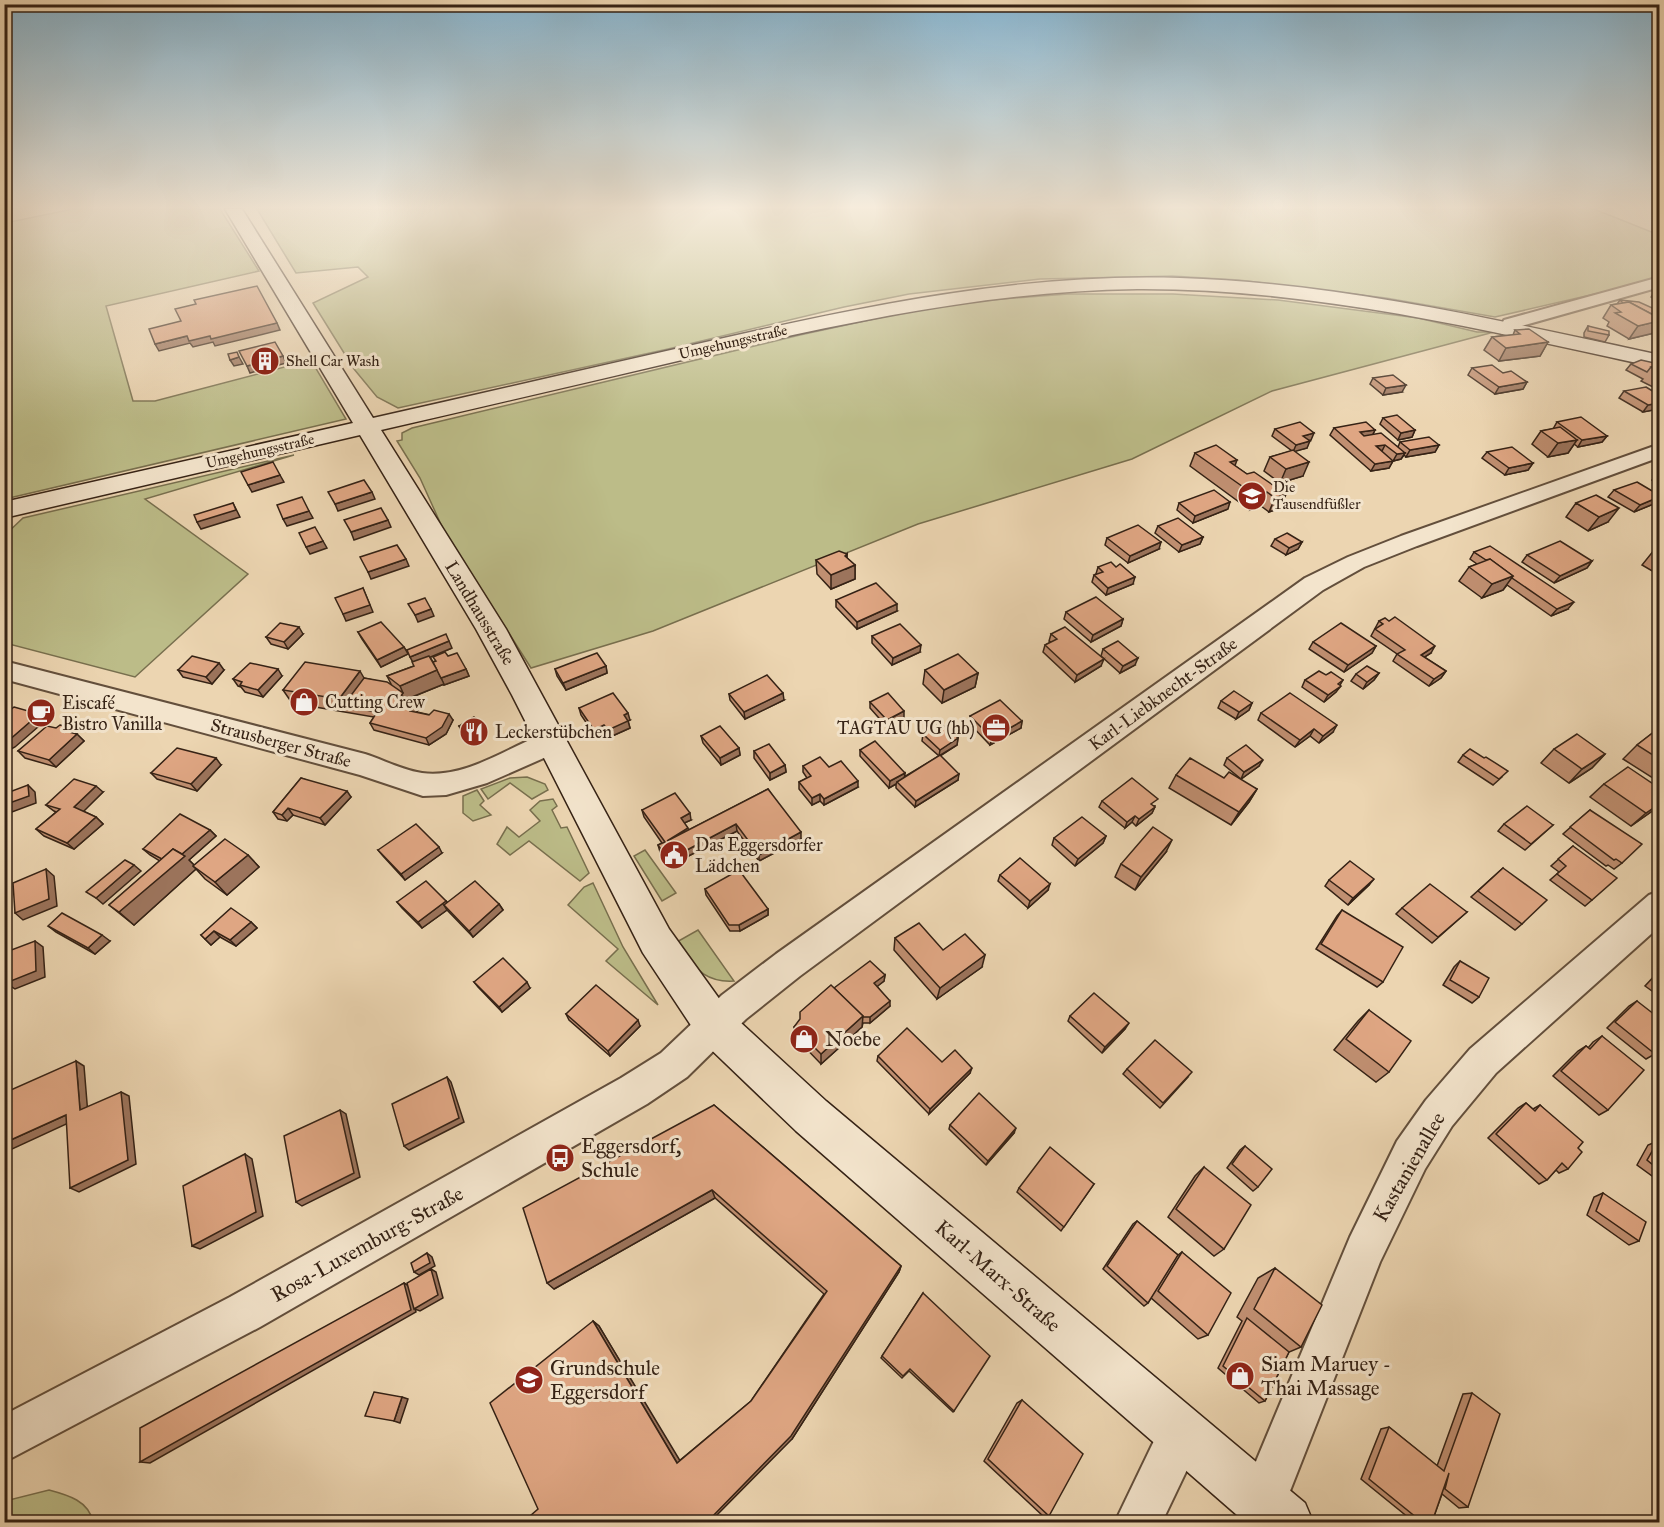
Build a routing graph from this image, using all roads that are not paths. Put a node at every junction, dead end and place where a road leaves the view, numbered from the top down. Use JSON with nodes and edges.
{"nodes":[{"id":1,"x":275,"y":280,"type":"edge"},
{"id":2,"x":1659,"y":282,"type":"edge"},
{"id":3,"x":1508,"y":330,"type":"junction"},
{"id":4,"x":1659,"y":362,"type":"edge"},
{"id":5,"x":367,"y":426,"type":"junction"},
{"id":6,"x":1659,"y":450,"type":"edge"},
{"id":7,"x":4,"y":510,"type":"edge"},
{"id":8,"x":4,"y":670,"type":"edge"},
{"id":9,"x":552,"y":742,"type":"junction"},
{"id":10,"x":1659,"y":905,"type":"edge"},
{"id":11,"x":714,"y":1025,"type":"junction"},
{"id":12,"x":1181,"y":1434,"type":"junction"},
{"id":13,"x":4,"y":1440,"type":"edge"},
{"id":14,"x":1274,"y":1512,"type":"edge"},
{"id":15,"x":1138,"y":1522,"type":"edge"}],
"edges":[{"from":1,"to":5,"type":"main road","name":"Landhausstraße"},
{"from":2,"to":3,"type":"street"},
{"from":3,"to":4,"type":"main road"},
{"from":3,"to":5,"type":"main road","name":"Umgehungsstraße"},
{"from":5,"to":7,"type":"main road","name":"Umgehungsstraße"},
{"from":5,"to":9,"type":"main road","name":"Landhausstraße"},
{"from":6,"to":11,"type":"street","name":"Karl-Liebknecht-Straße"},
{"from":8,"to":9,"type":"street","name":"Strausberger Straße"},
{"from":9,"to":11,"type":"main road","name":"Landhausstraße"},
{"from":10,"to":14,"type":"street","name":"Kastanienallee"},
{"from":11,"to":12,"type":"main road","name":"Karl-Marx-Straße"},
{"from":11,"to":13,"type":"street","name":"Rosa-Luxemburg-Straße"},
{"from":12,"to":14,"type":"main road","name":"Karl-Marx-Straße"},
{"from":12,"to":15,"type":"street"}]}
